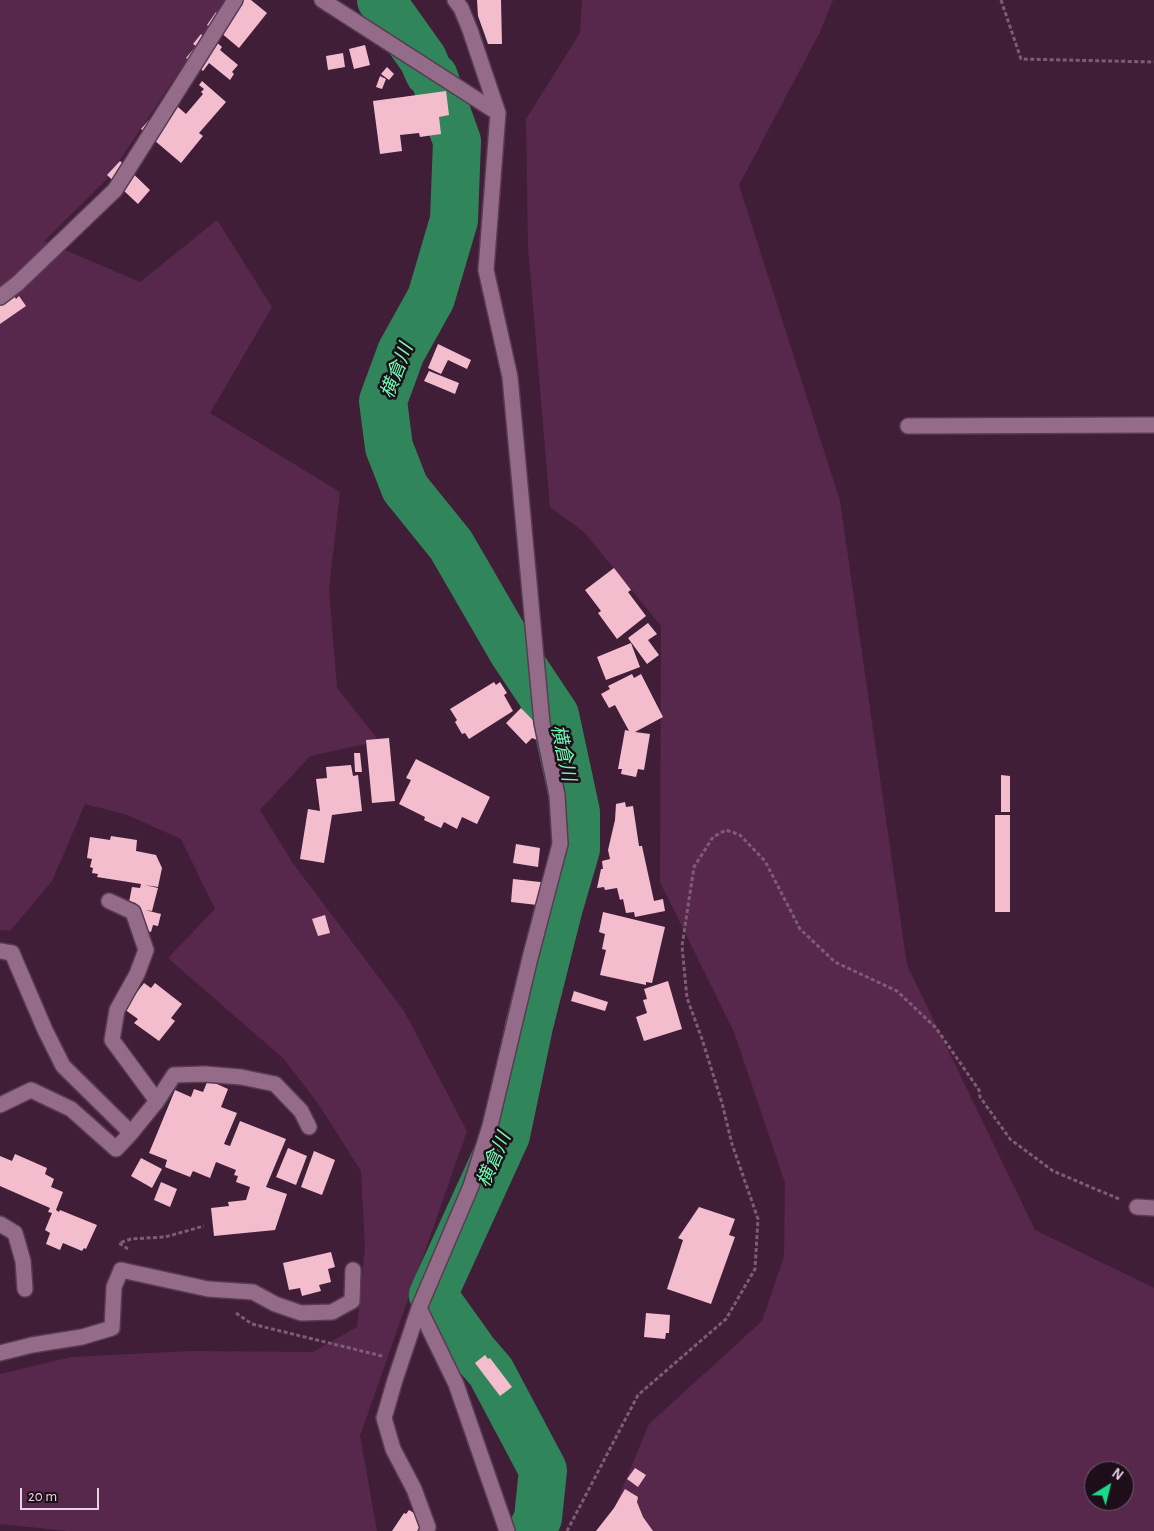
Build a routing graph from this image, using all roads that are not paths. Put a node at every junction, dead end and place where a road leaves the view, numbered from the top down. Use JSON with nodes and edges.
{"nodes":[{"id":1,"x":235,"y":0,"type":"edge"},
{"id":2,"x":322,"y":0,"type":"edge"},
{"id":3,"x":455,"y":0,"type":"edge"},
{"id":4,"x":498,"y":113,"type":"junction"},
{"id":5,"x":0,"y":297,"type":"edge"},
{"id":6,"x":1154,"y":425,"type":"edge"},
{"id":7,"x":908,"y":426,"type":"dead end"},
{"id":8,"x":109,"y":900,"type":"dead end"},
{"id":9,"x":0,"y":951,"type":"edge"},
{"id":10,"x":157,"y":1101,"type":"junction"},
{"id":11,"x":0,"y":1105,"type":"edge"},
{"id":12,"x":309,"y":1127,"type":"dead end"},
{"id":13,"x":131,"y":1133,"type":"junction"},
{"id":14,"x":1137,"y":1207,"type":"road end"},
{"id":15,"x":1154,"y":1208,"type":"edge"},
{"id":16,"x":0,"y":1224,"type":"edge"},
{"id":17,"x":353,"y":1270,"type":"dead end"},
{"id":18,"x":25,"y":1289,"type":"dead end"},
{"id":19,"x":419,"y":1308,"type":"junction"},
{"id":20,"x":0,"y":1353,"type":"edge"},
{"id":21,"x":427,"y":1531,"type":"edge"},
{"id":22,"x":507,"y":1531,"type":"edge"}],
"edges":[{"from":1,"to":5,"type":"street"},
{"from":2,"to":4,"type":"street"},
{"from":3,"to":4,"type":"street"},
{"from":4,"to":19,"type":"street"},
{"from":6,"to":7,"type":"street"},
{"from":8,"to":10,"type":"street"},
{"from":9,"to":13,"type":"street"},
{"from":10,"to":12,"type":"street"},
{"from":10,"to":13,"type":"street"},
{"from":11,"to":13,"type":"street"},
{"from":14,"to":15,"type":"street"},
{"from":16,"to":18,"type":"street"},
{"from":17,"to":20,"type":"street"},
{"from":19,"to":21,"type":"street"},
{"from":19,"to":22,"type":"street"}]}
